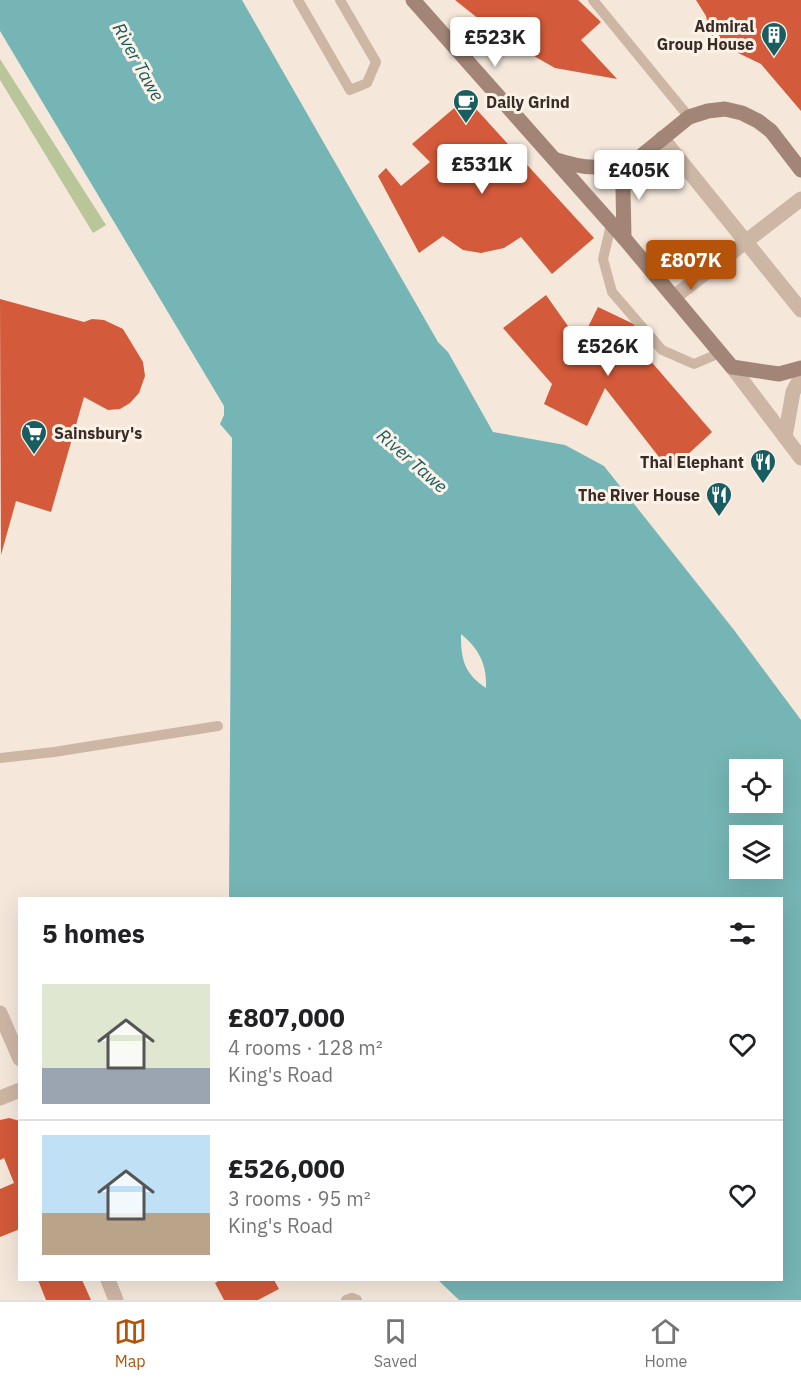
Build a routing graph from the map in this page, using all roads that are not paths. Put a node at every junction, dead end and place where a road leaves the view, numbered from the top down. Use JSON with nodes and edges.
{"nodes":[{"id":1,"x":298,"y":0,"type":"edge"},
{"id":2,"x":340,"y":0,"type":"edge"},
{"id":3,"x":413,"y":0,"type":"edge"},
{"id":4,"x":593,"y":0,"type":"edge"},
{"id":5,"x":689,"y":117,"type":"junction"},
{"id":6,"x":662,"y":138,"type":"junction"},
{"id":7,"x":551,"y":158,"type":"junction"},
{"id":8,"x":635,"y":161,"type":"junction"},
{"id":9,"x":801,"y":170,"type":"edge"},
{"id":10,"x":801,"y":199,"type":"edge"},
{"id":11,"x":611,"y":225,"type":"junction"},
{"id":12,"x":624,"y":238,"type":"junction"},
{"id":13,"x":745,"y":242,"type":"junction"},
{"id":14,"x":674,"y":297,"type":"junction"},
{"id":15,"x":801,"y":310,"type":"edge"},
{"id":16,"x":720,"y":353,"type":"junction"},
{"id":17,"x":732,"y":367,"type":"junction"},
{"id":18,"x":801,"y":368,"type":"edge"},
{"id":19,"x":801,"y":377,"type":"edge"},
{"id":20,"x":785,"y":437,"type":"junction"},
{"id":21,"x":801,"y":458,"type":"edge"},
{"id":22,"x":218,"y":726,"type":"dead end"},
{"id":23,"x":0,"y":758,"type":"edge"},
{"id":24,"x":0,"y":1013,"type":"edge"},
{"id":25,"x":18,"y":1054,"type":"edge"},
{"id":26,"x":18,"y":1091,"type":"edge"},
{"id":27,"x":0,"y":1098,"type":"edge"},
{"id":28,"x":108,"y":1281,"type":"edge"},
{"id":29,"x":116,"y":1300,"type":"edge"},
{"id":30,"x":346,"y":1300,"type":"edge"},
{"id":31,"x":357,"y":1300,"type":"edge"}],
"edges":[{"from":1,"to":2,"type":"lane"},
{"from":3,"to":7,"type":"street"},
{"from":4,"to":5,"type":"lane"},
{"from":5,"to":6,"type":"street"},
{"from":5,"to":9,"type":"street"},
{"from":6,"to":8,"type":"street"},
{"from":6,"to":13,"type":"street"},
{"from":7,"to":8,"type":"street"},
{"from":7,"to":11,"type":"street"},
{"from":8,"to":12,"type":"street"},
{"from":10,"to":13,"type":"street"},
{"from":11,"to":12,"type":"street"},
{"from":11,"to":16,"type":"lane"},
{"from":12,"to":14,"type":"street"},
{"from":13,"to":14,"type":"street"},
{"from":13,"to":15,"type":"street"},
{"from":14,"to":16,"type":"street"},
{"from":16,"to":17,"type":"street"},
{"from":17,"to":18,"type":"street"},
{"from":17,"to":20,"type":"street"},
{"from":19,"to":20,"type":"street"},
{"from":20,"to":21,"type":"street"},
{"from":22,"to":23,"type":"lane"},
{"from":24,"to":25,"type":"street"},
{"from":26,"to":27,"type":"street"},
{"from":28,"to":29,"type":"street"},
{"from":30,"to":31,"type":"lane"}]}
